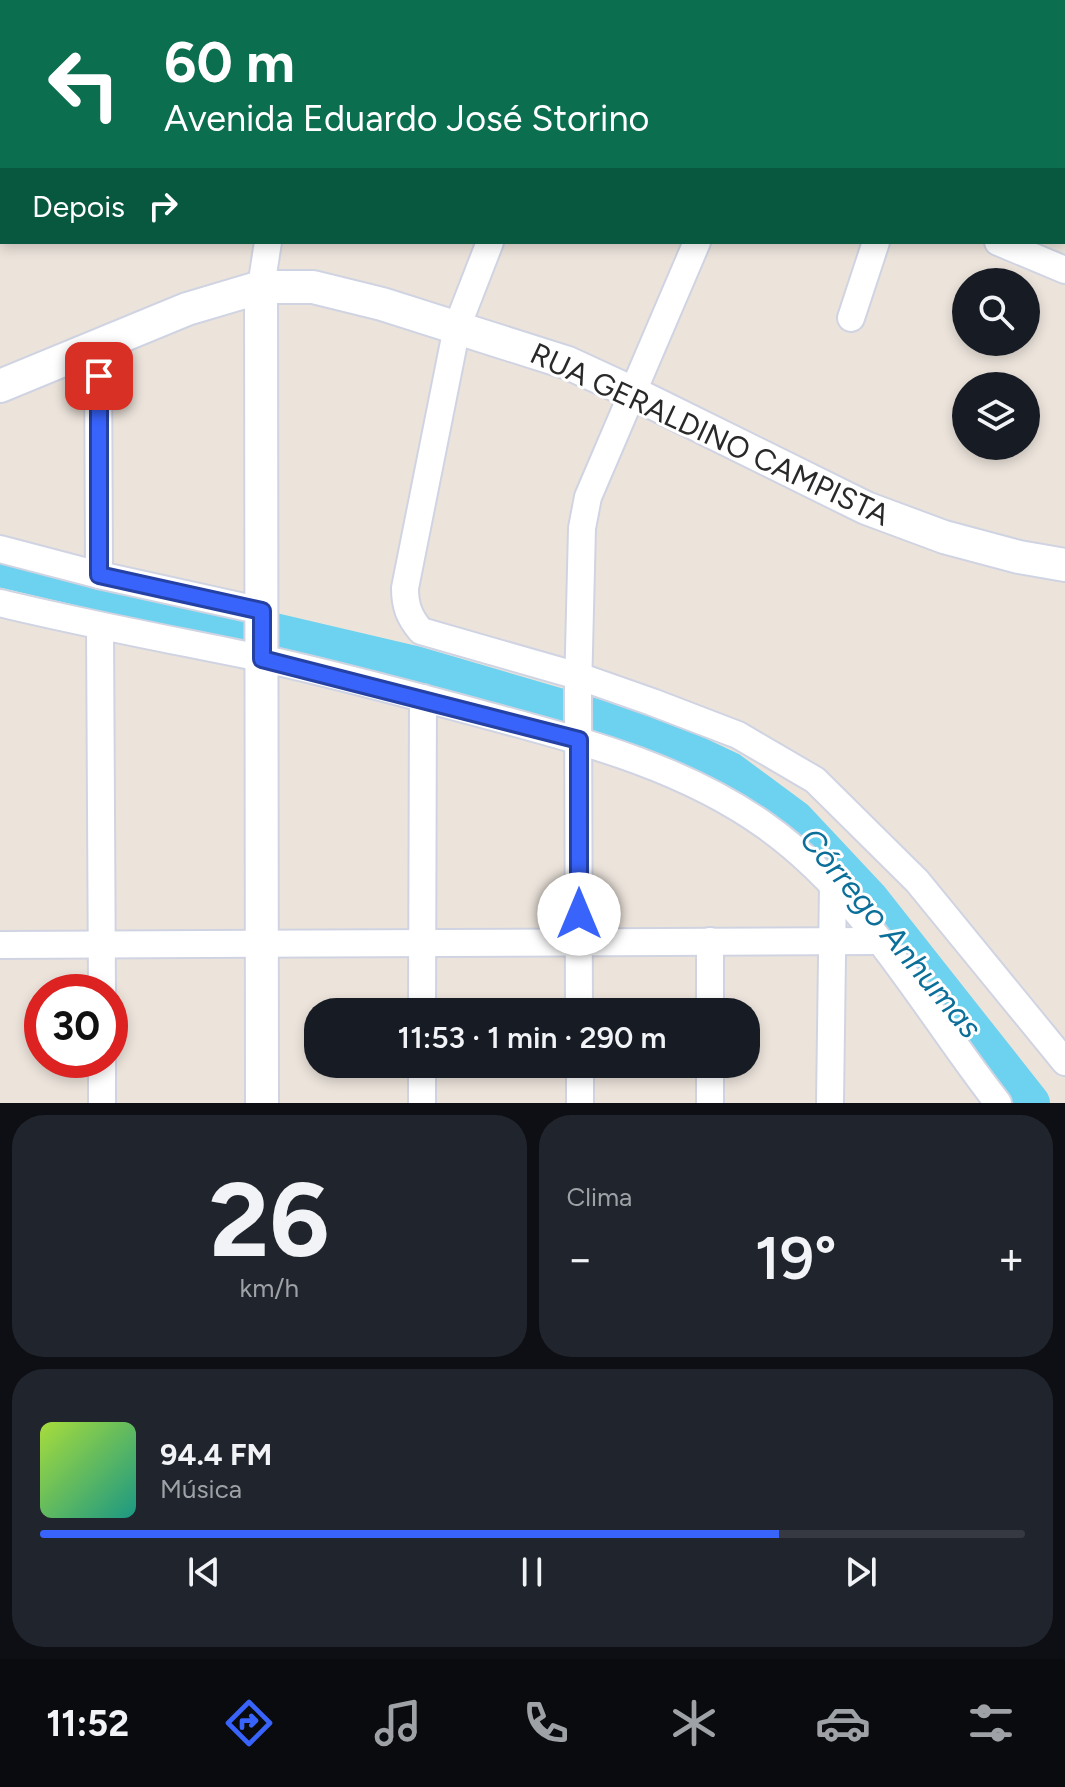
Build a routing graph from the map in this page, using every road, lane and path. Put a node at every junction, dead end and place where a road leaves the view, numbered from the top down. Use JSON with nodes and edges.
{"nodes":[{"id":1,"x":268,"y":244,"type":"edge"},
{"id":2,"x":489,"y":244,"type":"edge"},
{"id":3,"x":696,"y":244,"type":"edge"},
{"id":4,"x":875,"y":244,"type":"edge"},
{"id":5,"x":1009,"y":244,"type":"edge"},
{"id":6,"x":1032,"y":248,"type":"edge"},
{"id":7,"x":1065,"y":270,"type":"edge"},
{"id":8,"x":261,"y":287,"type":"junction"},
{"id":9,"x":851,"y":318,"type":"dead end"},
{"id":10,"x":457,"y":327,"type":"junction"},
{"id":11,"x":98,"y":347,"type":"junction"},
{"id":12,"x":0,"y":386,"type":"edge"},
{"id":13,"x":633,"y":393,"type":"junction"},
{"id":14,"x":0,"y":549,"type":"edge"},
{"id":15,"x":1065,"y":565,"type":"edge"},
{"id":16,"x":99,"y":575,"type":"junction"},
{"id":17,"x":0,"y":603,"type":"edge"},
{"id":18,"x":100,"y":627,"type":"junction"},
{"id":19,"x":262,"y":636,"type":"junction"},
{"id":20,"x":578,"y":684,"type":"junction"},
{"id":21,"x":423,"y":698,"type":"junction"},
{"id":22,"x":579,"y":733,"type":"junction"},
{"id":23,"x":833,"y":884,"type":"junction"},
{"id":24,"x":710,"y":941,"type":"junction"},
{"id":25,"x":831,"y":941,"type":"junction"},
{"id":26,"x":878,"y":941,"type":"junction"},
{"id":27,"x":422,"y":942,"type":"junction"},
{"id":28,"x":261,"y":943,"type":"junction"},
{"id":29,"x":579,"y":943,"type":"junction"},
{"id":30,"x":0,"y":945,"type":"edge"},
{"id":31,"x":101,"y":945,"type":"junction"},
{"id":32,"x":102,"y":974,"type":"edge"},
{"id":33,"x":422,"y":998,"type":"edge"},
{"id":34,"x":579,"y":998,"type":"edge"},
{"id":35,"x":710,"y":998,"type":"edge"},
{"id":36,"x":1065,"y":1062,"type":"edge"},
{"id":37,"x":102,"y":1078,"type":"edge"},
{"id":38,"x":422,"y":1078,"type":"edge"},
{"id":39,"x":580,"y":1078,"type":"edge"},
{"id":40,"x":710,"y":1078,"type":"edge"},
{"id":41,"x":982,"y":1092,"type":"edge"},
{"id":42,"x":102,"y":1103,"type":"edge"},
{"id":43,"x":262,"y":1103,"type":"edge"},
{"id":44,"x":422,"y":1103,"type":"edge"},
{"id":45,"x":580,"y":1103,"type":"edge"},
{"id":46,"x":710,"y":1103,"type":"edge"},
{"id":47,"x":830,"y":1103,"type":"edge"},
{"id":48,"x":998,"y":1103,"type":"edge"}],
"edges":[{"from":1,"to":8,"type":"street"},
{"from":2,"to":10,"type":"street"},
{"from":3,"to":13,"type":"street"},
{"from":4,"to":9,"type":"street"},
{"from":5,"to":6,"type":"street"},
{"from":6,"to":7,"type":"street"},
{"from":8,"to":10,"type":"street","name":"RUA GERALDINO CAMPISTA"},
{"from":8,"to":11,"type":"street","name":"RUA GERALDINO CAMPISTA"},
{"from":8,"to":19,"type":"street"},
{"from":10,"to":13,"type":"street","name":"RUA GERALDINO CAMPISTA"},
{"from":10,"to":20,"type":"street"},
{"from":11,"to":12,"type":"street","name":"RUA GERALDINO CAMPISTA"},
{"from":11,"to":16,"type":"street"},
{"from":13,"to":15,"type":"street","name":"RUA GERALDINO CAMPISTA"},
{"from":13,"to":20,"type":"street"},
{"from":14,"to":16,"type":"street"},
{"from":16,"to":19,"type":"street"},
{"from":17,"to":18,"type":"street"},
{"from":18,"to":19,"type":"street"},
{"from":18,"to":31,"type":"street"},
{"from":19,"to":21,"type":"street"},
{"from":19,"to":28,"type":"street"},
{"from":20,"to":22,"type":"street"},
{"from":20,"to":36,"type":"street"},
{"from":21,"to":22,"type":"street"},
{"from":21,"to":27,"type":"street"},
{"from":22,"to":23,"type":"street"},
{"from":22,"to":29,"type":"street"},
{"from":23,"to":25,"type":"street"},
{"from":23,"to":26,"type":"street"},
{"from":24,"to":25,"type":"street"},
{"from":24,"to":29,"type":"street"},
{"from":24,"to":35,"type":"street"},
{"from":25,"to":26,"type":"street"},
{"from":25,"to":47,"type":"street"},
{"from":26,"to":41,"type":"street"},
{"from":27,"to":28,"type":"street"},
{"from":27,"to":29,"type":"street"},
{"from":27,"to":33,"type":"street"},
{"from":28,"to":31,"type":"street"},
{"from":28,"to":43,"type":"street"},
{"from":29,"to":34,"type":"street"},
{"from":30,"to":31,"type":"street"},
{"from":31,"to":32,"type":"street"},
{"from":37,"to":42,"type":"street"},
{"from":38,"to":44,"type":"street"},
{"from":39,"to":45,"type":"street"},
{"from":40,"to":46,"type":"street"},
{"from":41,"to":48,"type":"street"}]}
